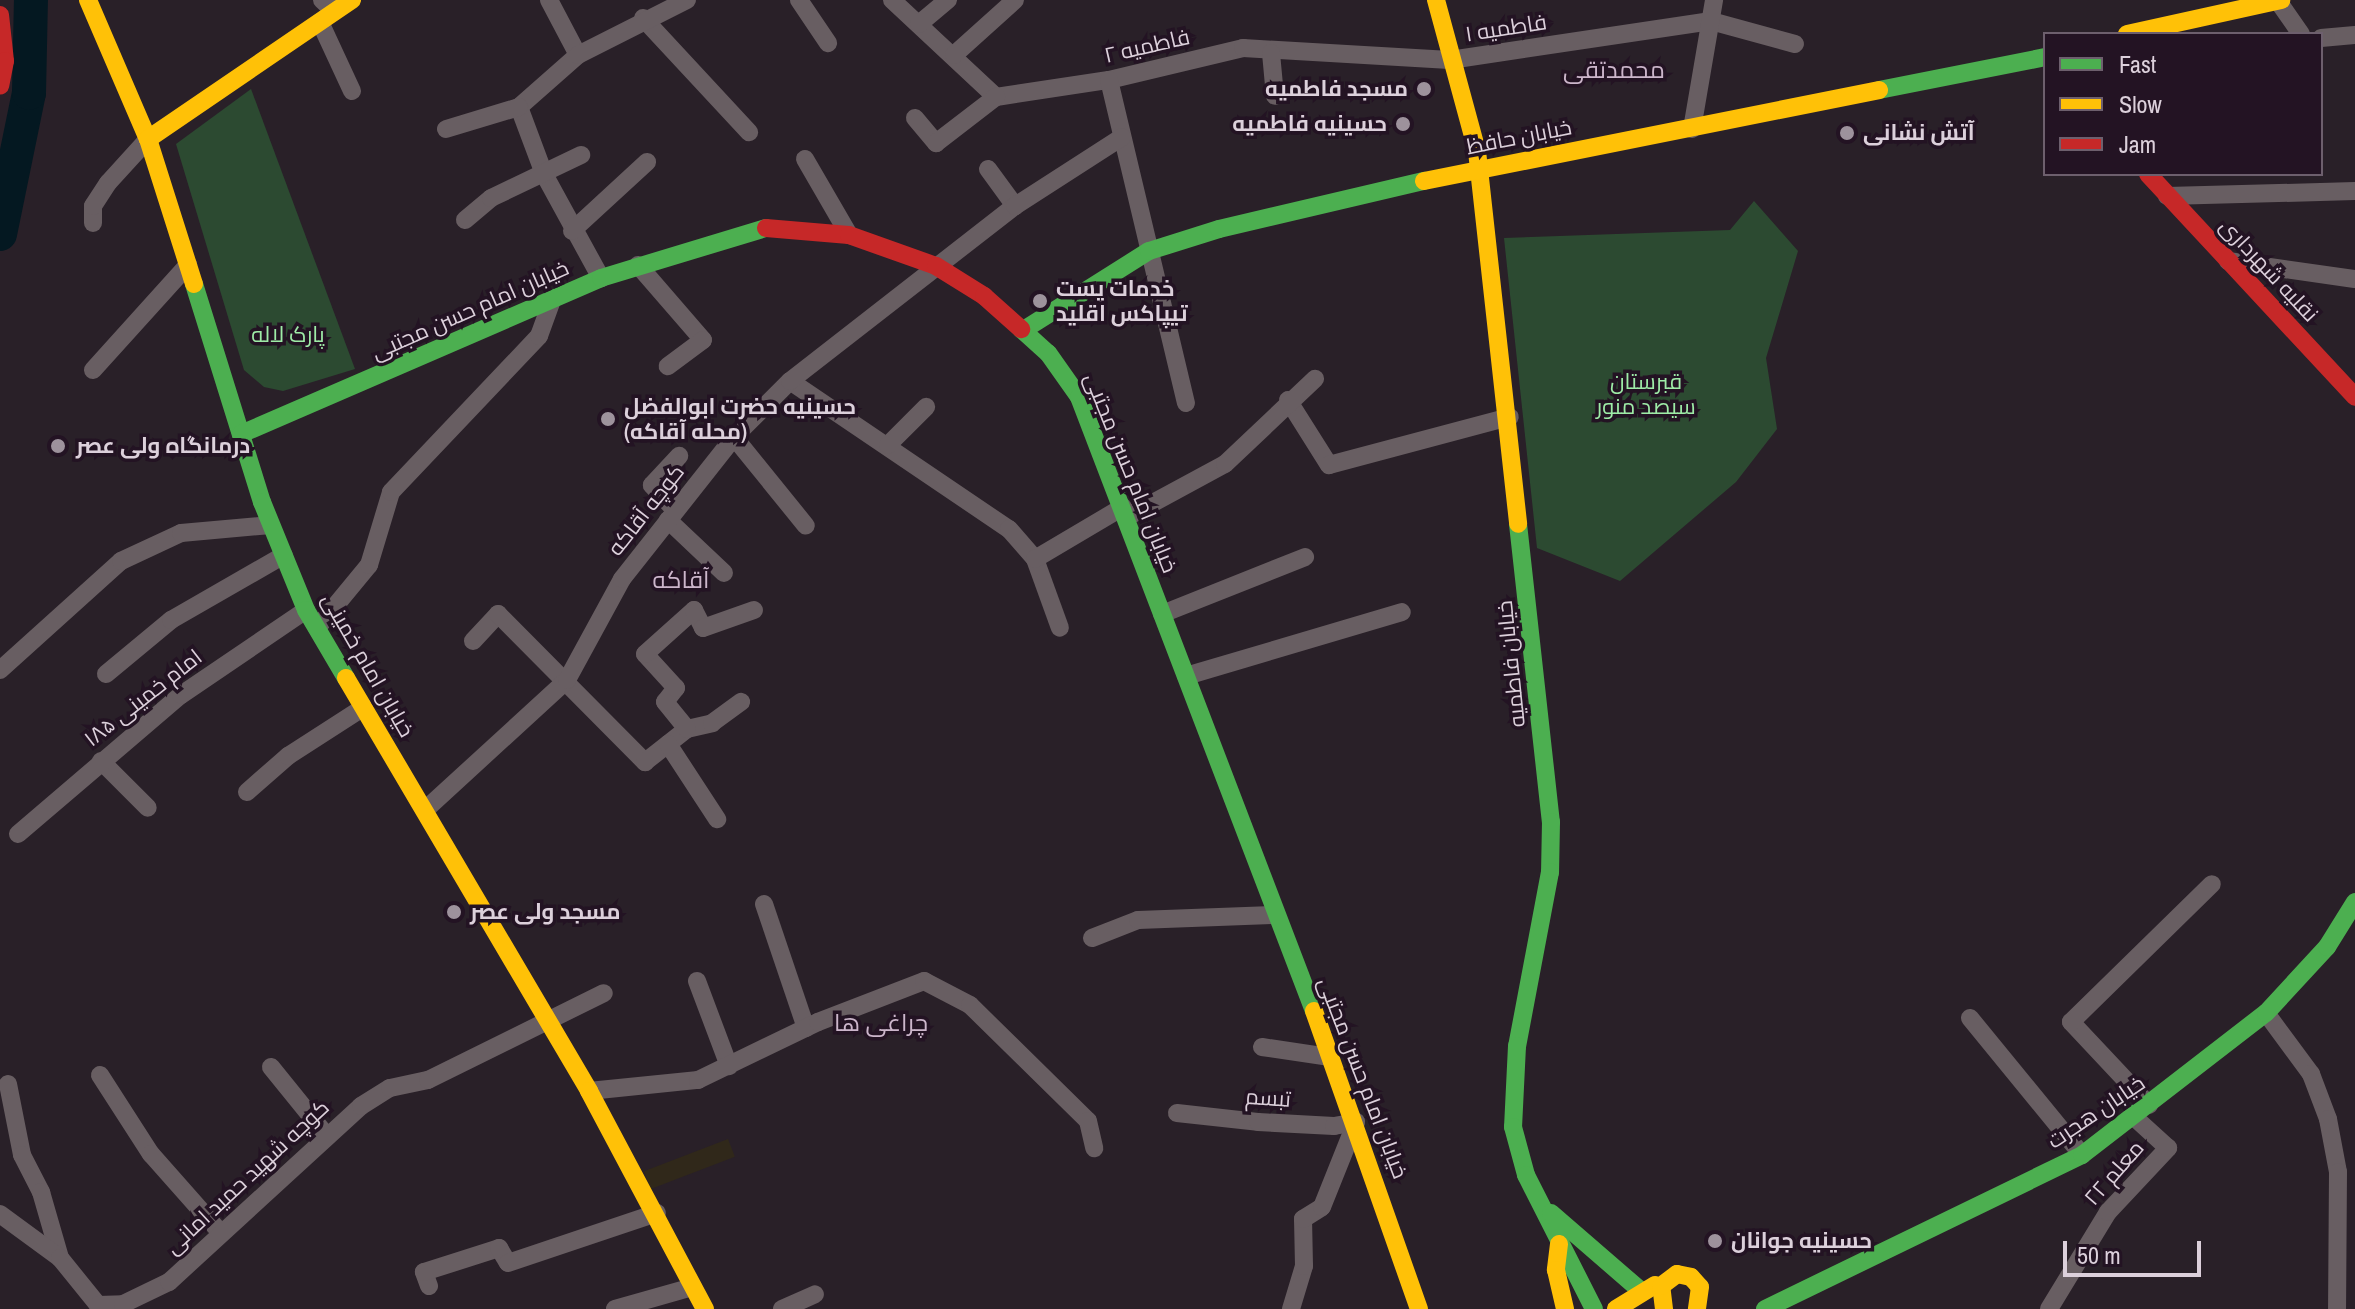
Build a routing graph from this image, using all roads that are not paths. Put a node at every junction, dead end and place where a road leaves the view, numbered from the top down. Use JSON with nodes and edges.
{"nodes":[{"id":1,"x":88,"y":0,"type":"edge"},
{"id":2,"x":352,"y":0,"type":"edge"},
{"id":3,"x":549,"y":0,"type":"edge"},
{"id":4,"x":687,"y":0,"type":"edge"},
{"id":5,"x":799,"y":0,"type":"edge"},
{"id":6,"x":892,"y":0,"type":"edge"},
{"id":7,"x":948,"y":0,"type":"edge"},
{"id":8,"x":1015,"y":0,"type":"edge"},
{"id":9,"x":1436,"y":0,"type":"edge"},
{"id":10,"x":1714,"y":0,"type":"edge"},
{"id":11,"x":2167,"y":0,"type":"edge"},
{"id":12,"x":2279,"y":0,"type":"edge"},
{"id":13,"x":325,"y":11,"type":"edge"},
{"id":14,"x":0,"y":15,"type":"edge"},
{"id":15,"x":643,"y":18,"type":"junction"},
{"id":16,"x":1711,"y":21,"type":"junction"},
{"id":17,"x":2170,"y":22,"type":"junction"},
{"id":18,"x":919,"y":24,"type":"junction"},
{"id":19,"x":2134,"y":32,"type":"edge"},
{"id":20,"x":2300,"y":32,"type":"edge"},
{"id":21,"x":2355,"y":35,"type":"edge"},
{"id":22,"x":2323,"y":38,"type":"edge"},
{"id":23,"x":828,"y":43,"type":"dead end"},
{"id":24,"x":1795,"y":44,"type":"dead end"},
{"id":25,"x":1271,"y":53,"type":"junction"},
{"id":26,"x":578,"y":55,"type":"junction"},
{"id":27,"x":954,"y":55,"type":"junction"},
{"id":28,"x":2043,"y":57,"type":"edge"},
{"id":29,"x":1450,"y":60,"type":"junction"},
{"id":30,"x":1109,"y":80,"type":"junction"},
{"id":31,"x":0,"y":86,"type":"edge"},
{"id":32,"x":352,"y":91,"type":"dead end"},
{"id":33,"x":1275,"y":96,"type":"dead end"},
{"id":34,"x":996,"y":97,"type":"junction"},
{"id":35,"x":519,"y":107,"type":"junction"},
{"id":36,"x":915,"y":118,"type":"dead end"},
{"id":37,"x":446,"y":129,"type":"dead end"},
{"id":38,"x":1692,"y":129,"type":"junction"},
{"id":39,"x":749,"y":132,"type":"dead end"},
{"id":40,"x":1122,"y":137,"type":"junction"},
{"id":41,"x":148,"y":139,"type":"junction"},
{"id":42,"x":581,"y":155,"type":"dead end"},
{"id":43,"x":805,"y":159,"type":"dead end"},
{"id":44,"x":647,"y":162,"type":"dead end"},
{"id":45,"x":1479,"y":168,"type":"junction"},
{"id":46,"x":988,"y":169,"type":"dead end"},
{"id":47,"x":544,"y":174,"type":"junction"},
{"id":48,"x":2150,"y":176,"type":"edge"},
{"id":49,"x":2355,"y":191,"type":"edge"},
{"id":50,"x":2167,"y":196,"type":"junction"},
{"id":51,"x":1015,"y":206,"type":"junction"},
{"id":52,"x":465,"y":220,"type":"dead end"},
{"id":53,"x":93,"y":223,"type":"dead end"},
{"id":54,"x":572,"y":231,"type":"junction"},
{"id":55,"x":849,"y":235,"type":"junction"},
{"id":56,"x":1149,"y":251,"type":"junction"},
{"id":57,"x":2228,"y":261,"type":"junction"},
{"id":58,"x":188,"y":265,"type":"junction"},
{"id":59,"x":638,"y":265,"type":"junction"},
{"id":60,"x":936,"y":266,"type":"junction"},
{"id":61,"x":601,"y":278,"type":"junction"},
{"id":62,"x":2355,"y":279,"type":"edge"},
{"id":63,"x":552,"y":300,"type":"junction"},
{"id":64,"x":1025,"y":329,"type":"junction"},
{"id":65,"x":668,"y":366,"type":"dead end"},
{"id":66,"x":93,"y":370,"type":"dead end"},
{"id":67,"x":1315,"y":379,"type":"dead end"},
{"id":68,"x":790,"y":381,"type":"junction"},
{"id":69,"x":2355,"y":397,"type":"edge"},
{"id":70,"x":1288,"y":400,"type":"junction"},
{"id":71,"x":1186,"y":403,"type":"dead end"},
{"id":72,"x":926,"y":407,"type":"dead end"},
{"id":73,"x":1510,"y":417,"type":"junction"},
{"id":74,"x":241,"y":434,"type":"junction"},
{"id":75,"x":734,"y":437,"type":"junction"},
{"id":76,"x":888,"y":445,"type":"junction"},
{"id":77,"x":679,"y":456,"type":"dead end"},
{"id":78,"x":1125,"y":512,"type":"junction"},
{"id":79,"x":671,"y":515,"type":"junction"},
{"id":80,"x":271,"y":525,"type":"junction"},
{"id":81,"x":806,"y":526,"type":"dead end"},
{"id":82,"x":284,"y":555,"type":"junction"},
{"id":83,"x":1305,"y":557,"type":"dead end"},
{"id":84,"x":1035,"y":559,"type":"junction"},
{"id":85,"x":724,"y":573,"type":"dead end"},
{"id":86,"x":306,"y":610,"type":"junction"},
{"id":87,"x":754,"y":610,"type":"dead end"},
{"id":88,"x":1402,"y":612,"type":"dead end"},
{"id":89,"x":1162,"y":614,"type":"junction"},
{"id":90,"x":317,"y":628,"type":"junction"},
{"id":91,"x":1060,"y":628,"type":"dead end"},
{"id":92,"x":473,"y":641,"type":"dead end"},
{"id":93,"x":0,"y":670,"type":"edge"},
{"id":94,"x":106,"y":674,"type":"dead end"},
{"id":95,"x":1186,"y":676,"type":"junction"},
{"id":96,"x":567,"y":680,"type":"junction"},
{"id":97,"x":741,"y":702,"type":"dead end"},
{"id":98,"x":364,"y":707,"type":"junction"},
{"id":99,"x":687,"y":729,"type":"junction"},
{"id":100,"x":668,"y":744,"type":"junction"},
{"id":101,"x":101,"y":761,"type":"junction"},
{"id":102,"x":247,"y":792,"type":"dead end"},
{"id":103,"x":148,"y":808,"type":"dead end"},
{"id":104,"x":425,"y":810,"type":"junction"},
{"id":105,"x":717,"y":819,"type":"dead end"},
{"id":106,"x":18,"y":834,"type":"dead end"},
{"id":107,"x":2212,"y":884,"type":"dead end"},
{"id":108,"x":2355,"y":902,"type":"edge"},
{"id":109,"x":764,"y":904,"type":"dead end"},
{"id":110,"x":1274,"y":915,"type":"junction"},
{"id":111,"x":1092,"y":938,"type":"dead end"},
{"id":112,"x":697,"y":981,"type":"dead end"},
{"id":113,"x":604,"y":993,"type":"dead end"},
{"id":114,"x":2266,"y":1013,"type":"junction"},
{"id":115,"x":1970,"y":1018,"type":"dead end"},
{"id":116,"x":548,"y":1021,"type":"junction"},
{"id":117,"x":806,"y":1028,"type":"junction"},
{"id":118,"x":1262,"y":1047,"type":"dead end"},
{"id":119,"x":1330,"y":1057,"type":"junction"},
{"id":120,"x":729,"y":1066,"type":"junction"},
{"id":121,"x":271,"y":1067,"type":"dead end"},
{"id":122,"x":100,"y":1075,"type":"dead end"},
{"id":123,"x":8,"y":1084,"type":"dead end"},
{"id":124,"x":589,"y":1091,"type":"junction"},
{"id":125,"x":2142,"y":1112,"type":"junction"},
{"id":126,"x":1177,"y":1113,"type":"dead end"},
{"id":127,"x":1356,"y":1122,"type":"junction"},
{"id":128,"x":326,"y":1135,"type":"junction"},
{"id":129,"x":1094,"y":1148,"type":"dead end"},
{"id":130,"x":2082,"y":1155,"type":"junction"},
{"id":131,"x":2355,"y":1160,"type":"edge"},
{"id":132,"x":2338,"y":1172,"type":"junction"},
{"id":133,"x":1544,"y":1206,"type":"junction"},
{"id":134,"x":657,"y":1213,"type":"junction"},
{"id":135,"x":0,"y":1214,"type":"edge"},
{"id":136,"x":220,"y":1232,"type":"junction"},
{"id":137,"x":1559,"y":1242,"type":"junction"},
{"id":138,"x":60,"y":1258,"type":"junction"},
{"id":139,"x":1665,"y":1281,"type":"junction"},
{"id":140,"x":429,"y":1286,"type":"dead end"},
{"id":141,"x":693,"y":1287,"type":"junction"},
{"id":142,"x":1641,"y":1291,"type":"junction"},
{"id":143,"x":815,"y":1294,"type":"dead end"},
{"id":144,"x":1699,"y":1302,"type":"edge"},
{"id":145,"x":98,"y":1307,"type":"edge"},
{"id":146,"x":615,"y":1309,"type":"edge"},
{"id":147,"x":705,"y":1309,"type":"edge"},
{"id":148,"x":782,"y":1309,"type":"edge"},
{"id":149,"x":1291,"y":1309,"type":"edge"},
{"id":150,"x":1419,"y":1309,"type":"edge"},
{"id":151,"x":1565,"y":1309,"type":"edge"},
{"id":152,"x":1594,"y":1309,"type":"edge"},
{"id":153,"x":1616,"y":1309,"type":"edge"},
{"id":154,"x":1664,"y":1309,"type":"edge"},
{"id":155,"x":1716,"y":1309,"type":"edge"},
{"id":156,"x":1765,"y":1309,"type":"edge"},
{"id":157,"x":2049,"y":1309,"type":"edge"},
{"id":158,"x":2337,"y":1309,"type":"edge"}],
"edges":[{"from":1,"to":41,"type":"main road","name":"خیابان امام خمینی"},
{"from":2,"to":13,"type":"main road"},
{"from":3,"to":26,"type":"street"},
{"from":4,"to":15,"type":"street"},
{"from":5,"to":23,"type":"street"},
{"from":6,"to":18,"type":"street"},
{"from":7,"to":18,"type":"street"},
{"from":8,"to":27,"type":"street"},
{"from":9,"to":29,"type":"main road","name":"خیابان فاطمیه"},
{"from":10,"to":16,"type":"street"},
{"from":11,"to":17,"type":"main road"},
{"from":12,"to":17,"type":"main road"},
{"from":12,"to":20,"type":"street"},
{"from":13,"to":32,"type":"street"},
{"from":13,"to":41,"type":"main road"},
{"from":14,"to":31,"type":"main road"},
{"from":15,"to":26,"type":"street"},
{"from":15,"to":39,"type":"street"},
{"from":16,"to":24,"type":"street"},
{"from":16,"to":29,"type":"street","name":"فاطمیه ۱"},
{"from":16,"to":38,"type":"street"},
{"from":17,"to":19,"type":"main road"},
{"from":18,"to":27,"type":"street"},
{"from":21,"to":22,"type":"street"},
{"from":25,"to":29,"type":"street","name":"فاطمیه ۲"},
{"from":25,"to":30,"type":"street","name":"فاطمیه ۲"},
{"from":25,"to":33,"type":"street"},
{"from":26,"to":35,"type":"street"},
{"from":27,"to":34,"type":"street"},
{"from":28,"to":38,"type":"main road","name":"خیابان حافظ"},
{"from":29,"to":45,"type":"main road","name":"خیابان فاطمیه"},
{"from":30,"to":34,"type":"street","name":"فاطمیه ۲"},
{"from":30,"to":40,"type":"street"},
{"from":34,"to":36,"type":"street"},
{"from":35,"to":37,"type":"street"},
{"from":35,"to":47,"type":"street"},
{"from":38,"to":45,"type":"main road","name":"خیابان حافظ"},
{"from":40,"to":51,"type":"street","name":"کوچه آقاکه"},
{"from":40,"to":56,"type":"street"},
{"from":41,"to":53,"type":"street"},
{"from":41,"to":58,"type":"main road","name":"خیابان امام خمینی"},
{"from":42,"to":47,"type":"street"},
{"from":43,"to":55,"type":"street"},
{"from":44,"to":54,"type":"street"},
{"from":45,"to":56,"type":"main road","name":"خیابان حافظ"},
{"from":45,"to":73,"type":"main road","name":"خیابان فاطمیه"},
{"from":46,"to":51,"type":"street"},
{"from":47,"to":52,"type":"street"},
{"from":47,"to":54,"type":"street"},
{"from":48,"to":50,"type":"main road","name":"نقلیه شهرداری"},
{"from":49,"to":50,"type":"street"},
{"from":50,"to":57,"type":"main road","name":"نقلیه شهرداری"},
{"from":51,"to":60,"type":"street","name":"کوچه آقاکه"},
{"from":54,"to":61,"type":"street"},
{"from":55,"to":59,"type":"main road","name":"خیابان امام حسن مجتبی"},
{"from":55,"to":60,"type":"main road","name":"خیابان امام حسن مجتبی"},
{"from":56,"to":64,"type":"main road","name":"خیابان حافظ"},
{"from":56,"to":71,"type":"street"},
{"from":57,"to":62,"type":"street"},
{"from":57,"to":69,"type":"main road","name":"نقلیه شهرداری"},
{"from":58,"to":66,"type":"street"},
{"from":58,"to":74,"type":"main road","name":"خیابان امام خمینی"},
{"from":59,"to":61,"type":"main road","name":"خیابان امام حسن مجتبی"},
{"from":59,"to":65,"type":"street"},
{"from":60,"to":64,"type":"main road","name":"خیابان امام حسن مجتبی"},
{"from":60,"to":68,"type":"street","name":"کوچه آقاکه"},
{"from":61,"to":63,"type":"main road","name":"خیابان امام حسن مجتبی"},
{"from":63,"to":74,"type":"main road","name":"خیابان امام حسن مجتبی"},
{"from":63,"to":90,"type":"street"},
{"from":64,"to":78,"type":"main road","name":"خیابان امام حسن مجتبی"},
{"from":67,"to":70,"type":"street"},
{"from":68,"to":75,"type":"street","name":"کوچه آقاکه"},
{"from":68,"to":76,"type":"street"},
{"from":70,"to":73,"type":"street"},
{"from":70,"to":78,"type":"street"},
{"from":72,"to":76,"type":"street"},
{"from":73,"to":133,"type":"main road","name":"خیابان فاطمیه"},
{"from":74,"to":80,"type":"main road","name":"خیابان امام خمینی"},
{"from":75,"to":79,"type":"street","name":"کوچه آقاکه"},
{"from":75,"to":81,"type":"street"},
{"from":76,"to":84,"type":"street"},
{"from":77,"to":79,"type":"street"},
{"from":78,"to":84,"type":"street"},
{"from":78,"to":89,"type":"main road","name":"خیابان امام حسن مجتبی"},
{"from":79,"to":85,"type":"street"},
{"from":79,"to":96,"type":"street","name":"کوچه آقاکه"},
{"from":80,"to":82,"type":"main road","name":"خیابان امام خمینی"},
{"from":80,"to":93,"type":"street"},
{"from":82,"to":86,"type":"main road","name":"خیابان امام خمینی"},
{"from":82,"to":94,"type":"street"},
{"from":83,"to":89,"type":"street"},
{"from":84,"to":91,"type":"street"},
{"from":86,"to":90,"type":"main road","name":"خیابان امام خمینی"},
{"from":86,"to":101,"type":"street","name":"امام خمینی ۱۸۵"},
{"from":87,"to":99,"type":"street"},
{"from":88,"to":95,"type":"street"},
{"from":89,"to":95,"type":"main road","name":"خیابان امام حسن مجتبی"},
{"from":90,"to":98,"type":"main road","name":"خیابان امام خمینی"},
{"from":92,"to":96,"type":"street"},
{"from":95,"to":110,"type":"main road","name":"خیابان امام حسن مجتبی"},
{"from":96,"to":100,"type":"street"},
{"from":96,"to":104,"type":"street","name":"کوچه آقاکه"},
{"from":97,"to":99,"type":"street"},
{"from":98,"to":102,"type":"street"},
{"from":98,"to":104,"type":"main road","name":"خیابان امام خمینی"},
{"from":99,"to":100,"type":"street"},
{"from":100,"to":105,"type":"street"},
{"from":101,"to":103,"type":"street"},
{"from":101,"to":106,"type":"street","name":"امام خمینی ۱۸۵"},
{"from":104,"to":116,"type":"main road","name":"خیابان امام خمینی"},
{"from":107,"to":125,"type":"street"},
{"from":108,"to":114,"type":"main road","name":"خیابان هجرت"},
{"from":109,"to":117,"type":"street"},
{"from":110,"to":111,"type":"street"},
{"from":110,"to":119,"type":"main road","name":"خیابان امام حسن مجتبی"},
{"from":112,"to":120,"type":"street"},
{"from":113,"to":116,"type":"street","name":"کوچه شهید حمید امانی"},
{"from":114,"to":125,"type":"main road","name":"خیابان هجرت"},
{"from":114,"to":132,"type":"street"},
{"from":115,"to":130,"type":"street"},
{"from":116,"to":124,"type":"main road","name":"خیابان امام خمینی"},
{"from":116,"to":128,"type":"street","name":"کوچه شهید حمید امانی"},
{"from":117,"to":120,"type":"street"},
{"from":117,"to":129,"type":"street"},
{"from":118,"to":119,"type":"street"},
{"from":119,"to":127,"type":"main road","name":"خیابان امام حسن مجتبی"},
{"from":120,"to":124,"type":"street"},
{"from":121,"to":128,"type":"street"},
{"from":122,"to":136,"type":"street"},
{"from":123,"to":138,"type":"street"},
{"from":124,"to":134,"type":"main road","name":"خیابان امام خمینی"},
{"from":125,"to":130,"type":"main road","name":"خیابان هجرت"},
{"from":125,"to":157,"type":"street","name":"معلم ۲۲"},
{"from":126,"to":127,"type":"street","name":"تبسم"},
{"from":127,"to":149,"type":"street"},
{"from":127,"to":150,"type":"main road","name":"خیابان امام حسن مجتبی"},
{"from":128,"to":136,"type":"street","name":"کوچه شهید حمید امانی"},
{"from":130,"to":156,"type":"main road","name":"خیابان هجرت"},
{"from":131,"to":132,"type":"street"},
{"from":132,"to":158,"type":"street"},
{"from":133,"to":137,"type":"main road","name":"خیابان فاطمیه"},
{"from":133,"to":142,"type":"main road"},
{"from":134,"to":140,"type":"street"},
{"from":134,"to":141,"type":"main road","name":"خیابان امام خمینی"},
{"from":135,"to":138,"type":"street","name":"کوچه شهید حمید امانی"},
{"from":136,"to":145,"type":"street","name":"کوچه شهید حمید امانی"},
{"from":137,"to":151,"type":"main road"},
{"from":137,"to":152,"type":"main road","name":"خیابان فاطمیه"},
{"from":138,"to":145,"type":"street","name":"کوچه شهید حمید امانی"},
{"from":139,"to":142,"type":"main road"},
{"from":139,"to":144,"type":"main road"},
{"from":139,"to":154,"type":"main road"},
{"from":141,"to":146,"type":"street"},
{"from":141,"to":147,"type":"main road","name":"خیابان امام خمینی"},
{"from":142,"to":153,"type":"main road"},
{"from":143,"to":148,"type":"street"},
{"from":144,"to":155,"type":"main road"}]}
